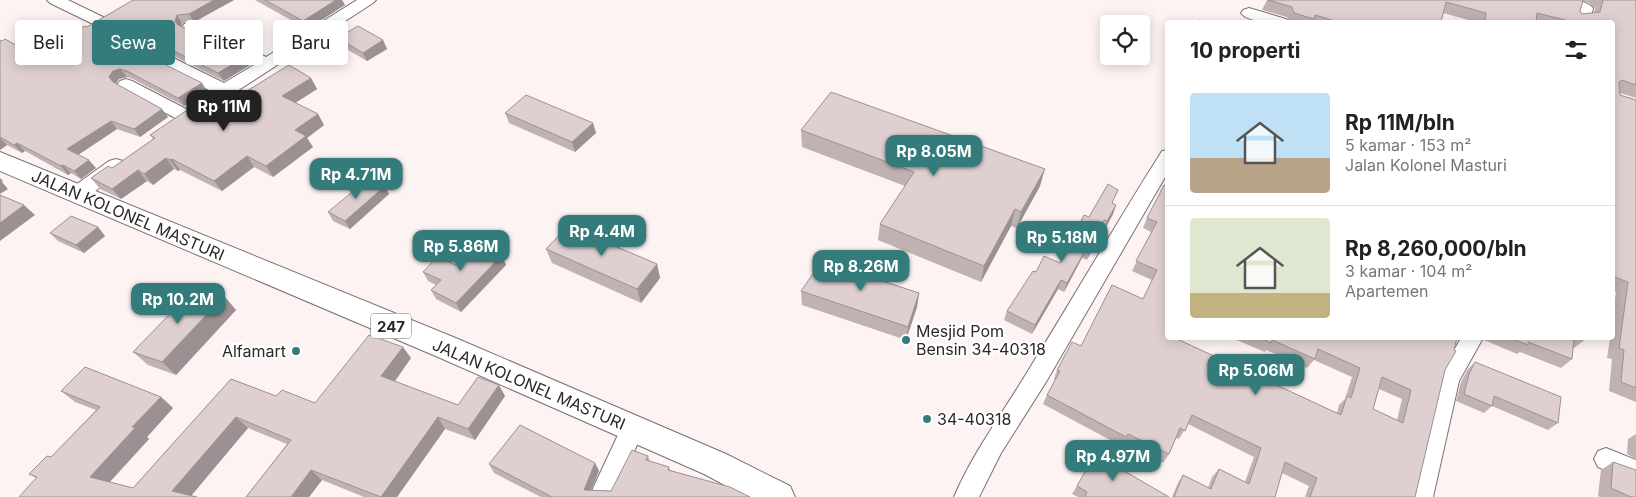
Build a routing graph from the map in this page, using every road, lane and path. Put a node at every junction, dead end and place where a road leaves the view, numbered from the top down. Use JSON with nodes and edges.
{"nodes":[{"id":1,"x":55,"y":0,"type":"edge"},
{"id":2,"x":368,"y":0,"type":"edge"},
{"id":3,"x":1572,"y":0,"type":"edge"},
{"id":4,"x":1249,"y":8,"type":"edge"},
{"id":5,"x":96,"y":20,"type":"edge"},
{"id":6,"x":1276,"y":20,"type":"edge"},
{"id":7,"x":1583,"y":20,"type":"edge"},
{"id":8,"x":263,"y":63,"type":"edge"},
{"id":9,"x":266,"y":64,"type":"junction"},
{"id":10,"x":173,"y":65,"type":"edge"},
{"id":11,"x":126,"y":85,"type":"dead end"},
{"id":12,"x":225,"y":91,"type":"junction"},
{"id":13,"x":185,"y":116,"type":"junction"},
{"id":14,"x":170,"y":128,"type":"edge"},
{"id":15,"x":131,"y":156,"type":"edge"},
{"id":16,"x":0,"y":161,"type":"edge"},
{"id":17,"x":1165,"y":161,"type":"edge"},
{"id":18,"x":77,"y":194,"type":"junction"},
{"id":19,"x":1471,"y":340,"type":"edge"},
{"id":20,"x":632,"y":429,"type":"junction"},
{"id":21,"x":1606,"y":459,"type":"dead end"},
{"id":22,"x":1636,"y":472,"type":"edge"},
{"id":23,"x":601,"y":497,"type":"edge"},
{"id":24,"x":779,"y":497,"type":"edge"},
{"id":25,"x":966,"y":497,"type":"edge"},
{"id":26,"x":1421,"y":497,"type":"edge"}],
"edges":[{"from":1,"to":5,"type":"street"},
{"from":2,"to":9,"type":"street"},
{"from":3,"to":7,"type":"street"},
{"from":4,"to":6,"type":"street"},
{"from":8,"to":9,"type":"street"},
{"from":9,"to":12,"type":"street"},
{"from":10,"to":12,"type":"street"},
{"from":11,"to":13,"type":"street"},
{"from":12,"to":13,"type":"street"},
{"from":13,"to":14,"type":"street"},
{"from":15,"to":18,"type":"street"},
{"from":16,"to":18,"type":"main road","name":"JALAN KOLONEL MASTURI","number":"247"},
{"from":17,"to":25,"type":"street"},
{"from":18,"to":20,"type":"main road","name":"JALAN KOLONEL MASTURI","number":"247"},
{"from":19,"to":26,"type":"street"},
{"from":20,"to":23,"type":"street"},
{"from":20,"to":24,"type":"main road","name":"JALAN KOLONEL MASTURI","number":"247"},
{"from":21,"to":22,"type":"street"}]}
